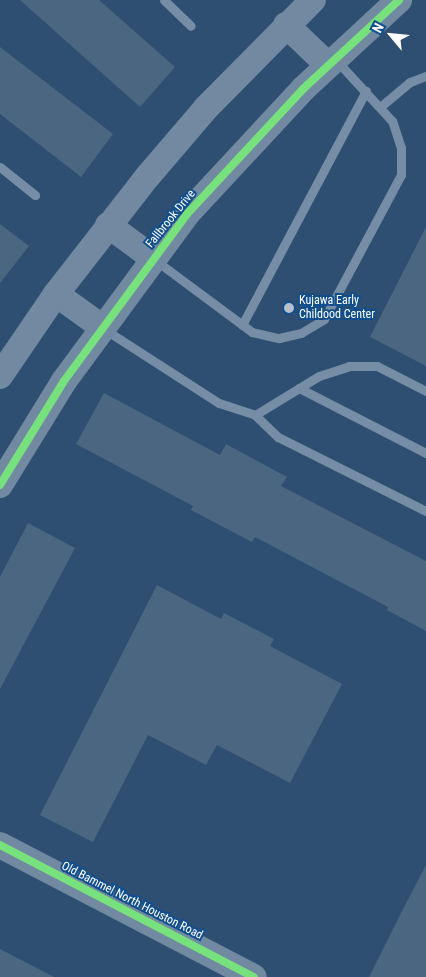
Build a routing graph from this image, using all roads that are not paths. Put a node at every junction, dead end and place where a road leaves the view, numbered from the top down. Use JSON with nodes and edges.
{"nodes":[{"id":1,"x":164,"y":0,"type":"edge"},
{"id":2,"x":313,"y":0,"type":"edge"},
{"id":3,"x":399,"y":0,"type":"edge"},
{"id":4,"x":286,"y":25,"type":"junction"},
{"id":5,"x":191,"y":26,"type":"dead end"},
{"id":6,"x":331,"y":62,"type":"junction"},
{"id":7,"x":426,"y":76,"type":"edge"},
{"id":8,"x":366,"y":91,"type":"junction"},
{"id":9,"x":380,"y":107,"type":"junction"},
{"id":10,"x":0,"y":167,"type":"edge"},
{"id":11,"x":35,"y":196,"type":"dead end"},
{"id":12,"x":108,"y":225,"type":"junction"},
{"id":13,"x":153,"y":258,"type":"junction"},
{"id":14,"x":56,"y":294,"type":"junction"},
{"id":15,"x":242,"y":325,"type":"junction"},
{"id":16,"x":102,"y":328,"type":"junction"},
{"id":17,"x":0,"y":376,"type":"edge"},
{"id":18,"x":299,"y":388,"type":"junction"},
{"id":19,"x":426,"y":391,"type":"edge"},
{"id":20,"x":255,"y":415,"type":"junction"},
{"id":21,"x":426,"y":453,"type":"edge"},
{"id":22,"x":0,"y":485,"type":"edge"},
{"id":23,"x":426,"y":511,"type":"edge"},
{"id":24,"x":0,"y":845,"type":"edge"},
{"id":25,"x":254,"y":977,"type":"edge"}],
"edges":[{"from":1,"to":5,"type":"lane"},
{"from":2,"to":4,"type":"street"},
{"from":3,"to":6,"type":"street","name":"Fallbrook Drive"},
{"from":4,"to":6,"type":"street"},
{"from":4,"to":12,"type":"street"},
{"from":6,"to":8,"type":"lane"},
{"from":6,"to":13,"type":"street","name":"Fallbrook Drive"},
{"from":7,"to":9,"type":"lane"},
{"from":8,"to":9,"type":"lane"},
{"from":8,"to":15,"type":"lane"},
{"from":9,"to":15,"type":"lane"},
{"from":10,"to":11,"type":"lane"},
{"from":12,"to":13,"type":"street"},
{"from":12,"to":14,"type":"street"},
{"from":13,"to":15,"type":"lane"},
{"from":13,"to":16,"type":"street","name":"Fallbrook Drive"},
{"from":14,"to":16,"type":"street"},
{"from":14,"to":17,"type":"street"},
{"from":16,"to":20,"type":"lane"},
{"from":16,"to":22,"type":"street","name":"Fallbrook Drive"},
{"from":18,"to":19,"type":"lane"},
{"from":18,"to":20,"type":"lane"},
{"from":18,"to":21,"type":"lane"},
{"from":20,"to":23,"type":"lane"},
{"from":24,"to":25,"type":"street","name":"Old Bammel North Houston Road"}]}
